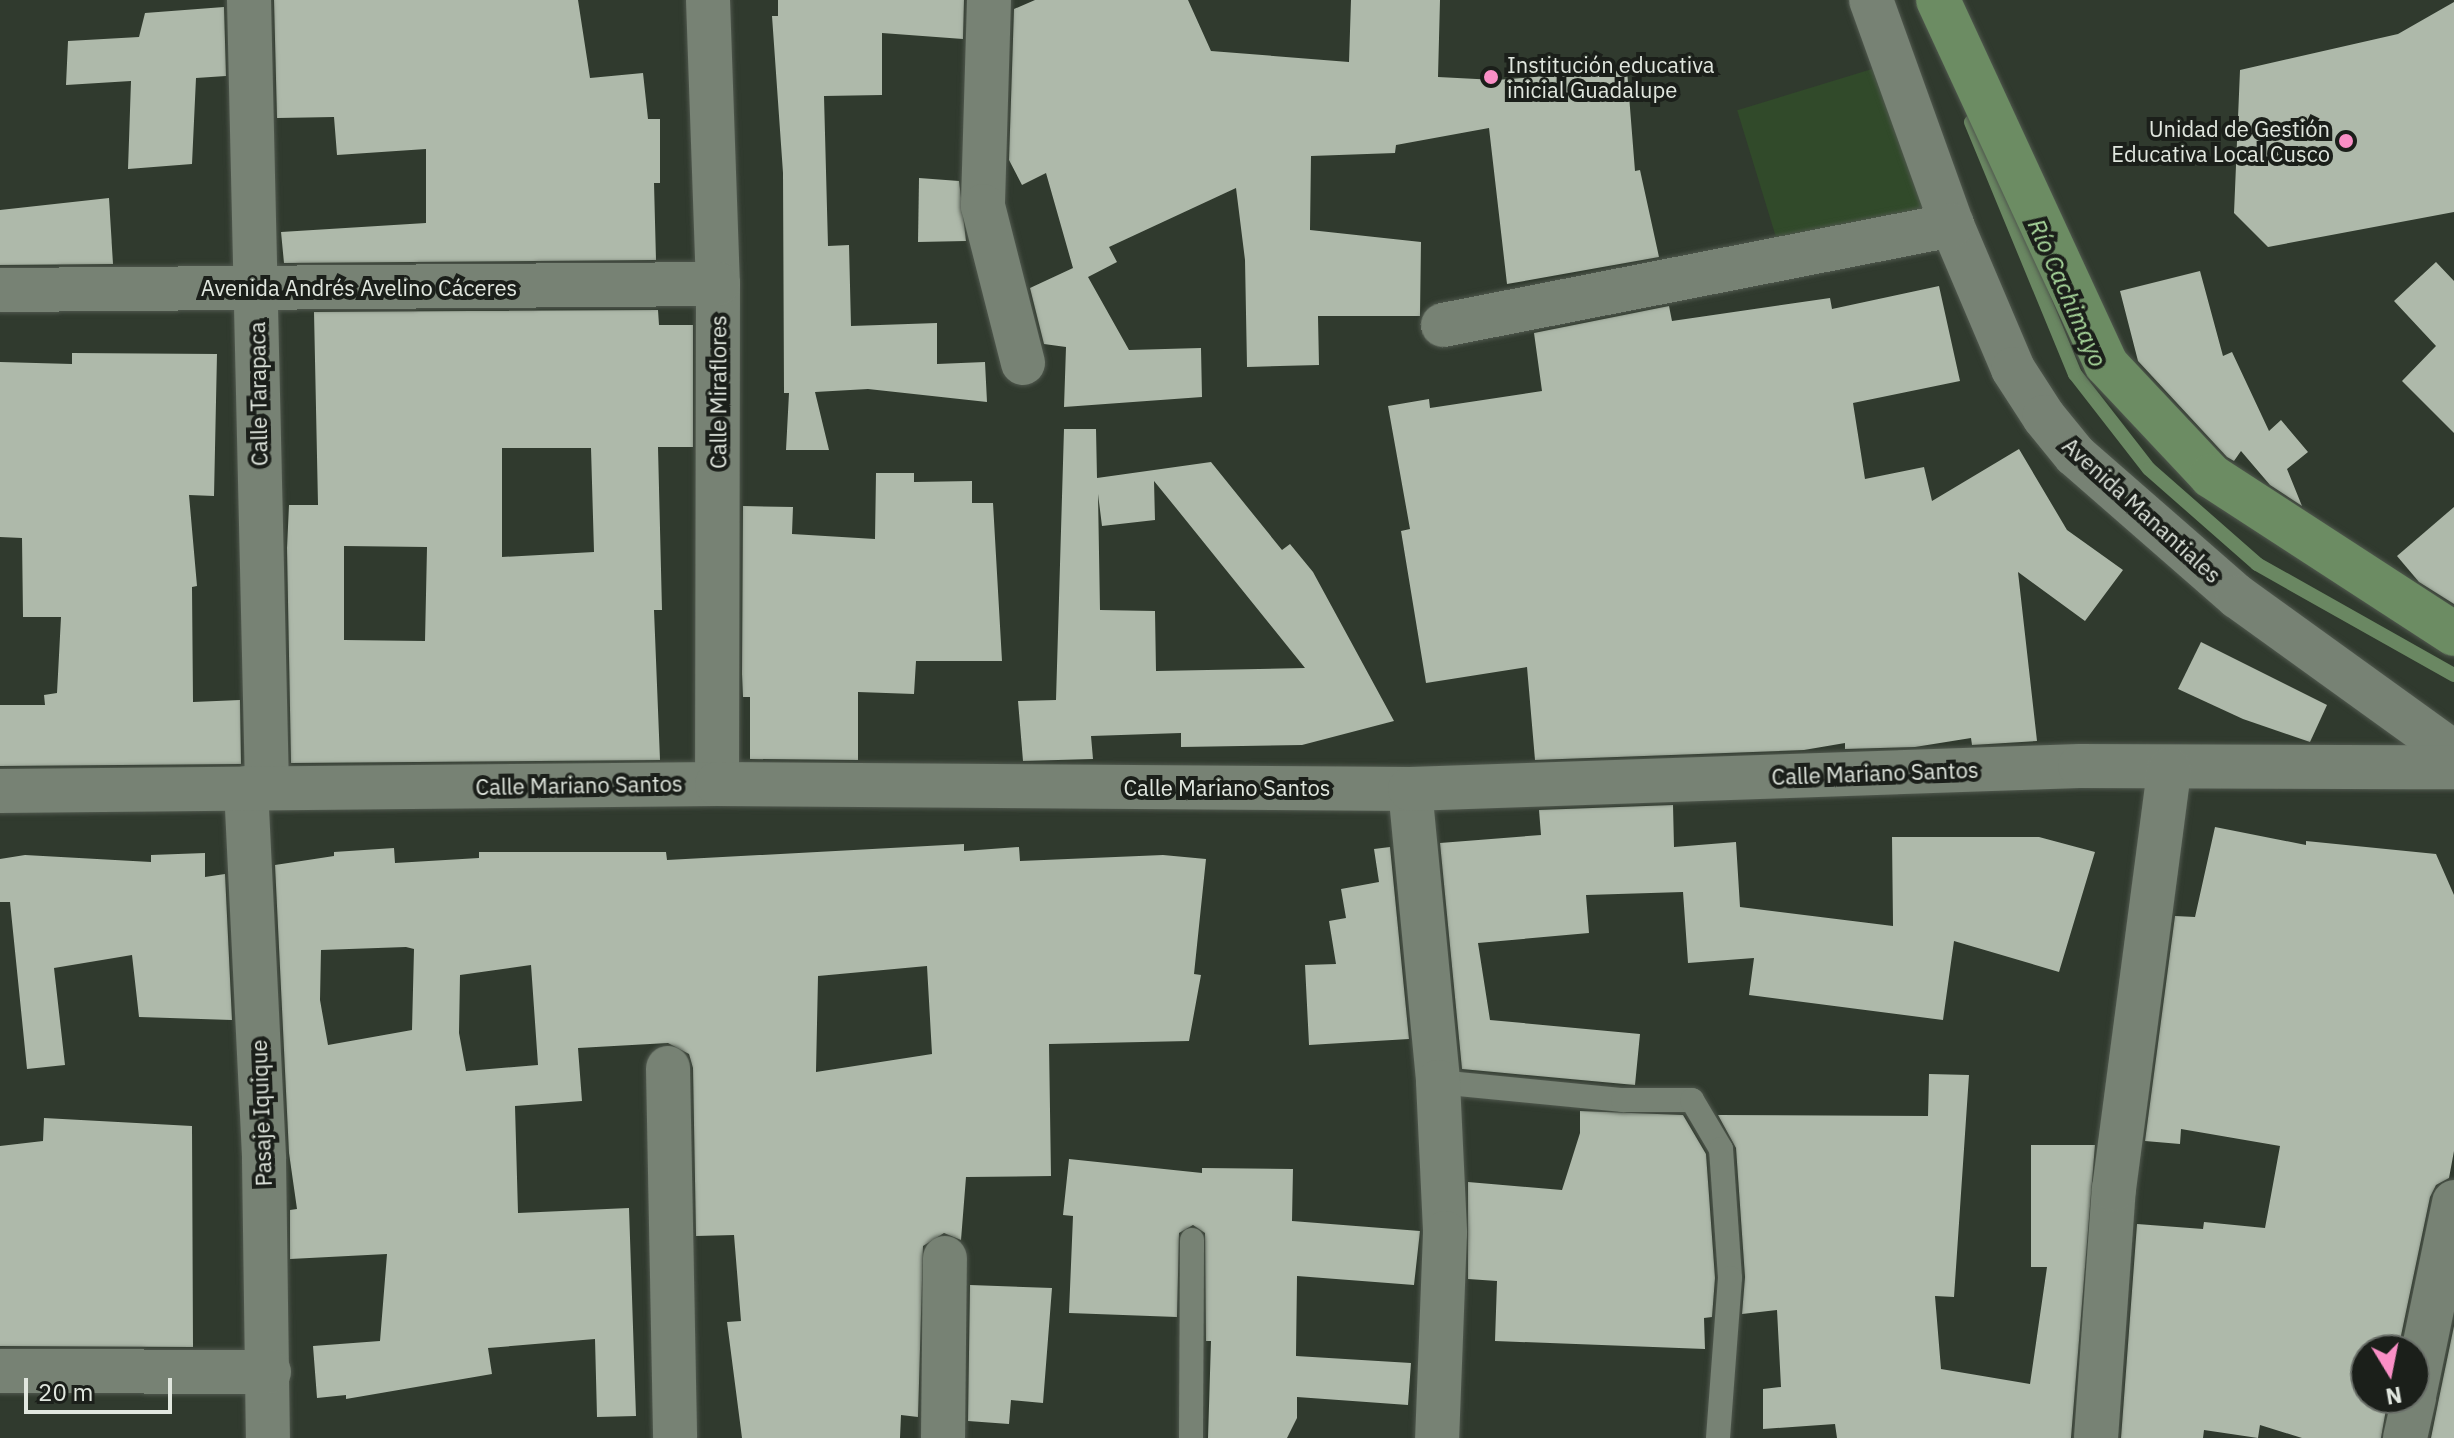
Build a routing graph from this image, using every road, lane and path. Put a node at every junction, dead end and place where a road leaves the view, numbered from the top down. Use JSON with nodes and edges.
{"nodes":[{"id":1,"x":249,"y":0,"type":"edge"},
{"id":2,"x":708,"y":0,"type":"edge"},
{"id":3,"x":989,"y":0,"type":"edge"},
{"id":4,"x":1871,"y":0,"type":"edge"},
{"id":5,"x":1938,"y":0,"type":"edge"},
{"id":6,"x":1952,"y":225,"type":"junction"},
{"id":7,"x":718,"y":284,"type":"junction"},
{"id":8,"x":256,"y":289,"type":"junction"},
{"id":9,"x":0,"y":290,"type":"edge"},
{"id":10,"x":1443,"y":325,"type":"dead end"},
{"id":11,"x":1023,"y":363,"type":"dead end"},
{"id":12,"x":2454,"y":634,"type":"edge"},
{"id":13,"x":2454,"y":753,"type":"edge"},
{"id":14,"x":2454,"y":767,"type":"edge"},
{"id":15,"x":2169,"y":770,"type":"junction"},
{"id":16,"x":717,"y":784,"type":"junction"},
{"id":17,"x":257,"y":788,"type":"junction"},
{"id":18,"x":1410,"y":789,"type":"junction"},
{"id":19,"x":0,"y":791,"type":"edge"},
{"id":20,"x":668,"y":1068,"type":"dead end"},
{"id":21,"x":1438,"y":1082,"type":"junction"},
{"id":22,"x":2454,"y":1202,"type":"edge"},
{"id":23,"x":1192,"y":1240,"type":"dead end"},
{"id":24,"x":945,"y":1258,"type":"dead end"},
{"id":25,"x":2427,"y":1334,"type":"edge"},
{"id":26,"x":0,"y":1371,"type":"edge"},
{"id":27,"x":269,"y":1372,"type":"junction"},
{"id":28,"x":2410,"y":1414,"type":"edge"},
{"id":29,"x":268,"y":1438,"type":"edge"},
{"id":30,"x":675,"y":1438,"type":"edge"},
{"id":31,"x":943,"y":1438,"type":"edge"},
{"id":32,"x":1191,"y":1438,"type":"edge"},
{"id":33,"x":1437,"y":1438,"type":"edge"},
{"id":34,"x":1718,"y":1438,"type":"edge"},
{"id":35,"x":2096,"y":1438,"type":"edge"},
{"id":36,"x":2405,"y":1438,"type":"edge"}],
"edges":[{"from":1,"to":8,"type":"street","name":"Calle Tarapaca"},
{"from":2,"to":7,"type":"street","name":"Calle Miraflores"},
{"from":3,"to":11,"type":"street"},
{"from":4,"to":6,"type":"street","name":"Avenida Manantiales"},
{"from":5,"to":12,"type":"main road"},
{"from":6,"to":10,"type":"street"},
{"from":6,"to":13,"type":"street","name":"Avenida Manantiales"},
{"from":7,"to":8,"type":"street","name":"Avenida Andrés Avelino Cáceres"},
{"from":7,"to":16,"type":"street","name":"Calle Miraflores"},
{"from":8,"to":9,"type":"street","name":"Avenida Andrés Avelino Cáceres"},
{"from":8,"to":17,"type":"street","name":"Calle Tarapaca"},
{"from":14,"to":15,"type":"street","name":"Calle Mariano Santos"},
{"from":15,"to":18,"type":"street","name":"Calle Mariano Santos"},
{"from":15,"to":35,"type":"street"},
{"from":16,"to":17,"type":"street","name":"Calle Mariano Santos"},
{"from":16,"to":18,"type":"street","name":"Calle Mariano Santos"},
{"from":17,"to":19,"type":"street","name":"Calle Mariano Santos"},
{"from":17,"to":27,"type":"street","name":"Pasaje Iquique"},
{"from":18,"to":21,"type":"street"},
{"from":20,"to":30,"type":"street"},
{"from":21,"to":33,"type":"street"},
{"from":21,"to":34,"type":"lane"},
{"from":22,"to":25,"type":"street"},
{"from":23,"to":32,"type":"lane"},
{"from":24,"to":31,"type":"street"},
{"from":26,"to":27,"type":"street"},
{"from":27,"to":29,"type":"street","name":"Pasaje Iquique"},
{"from":28,"to":36,"type":"street"}]}
